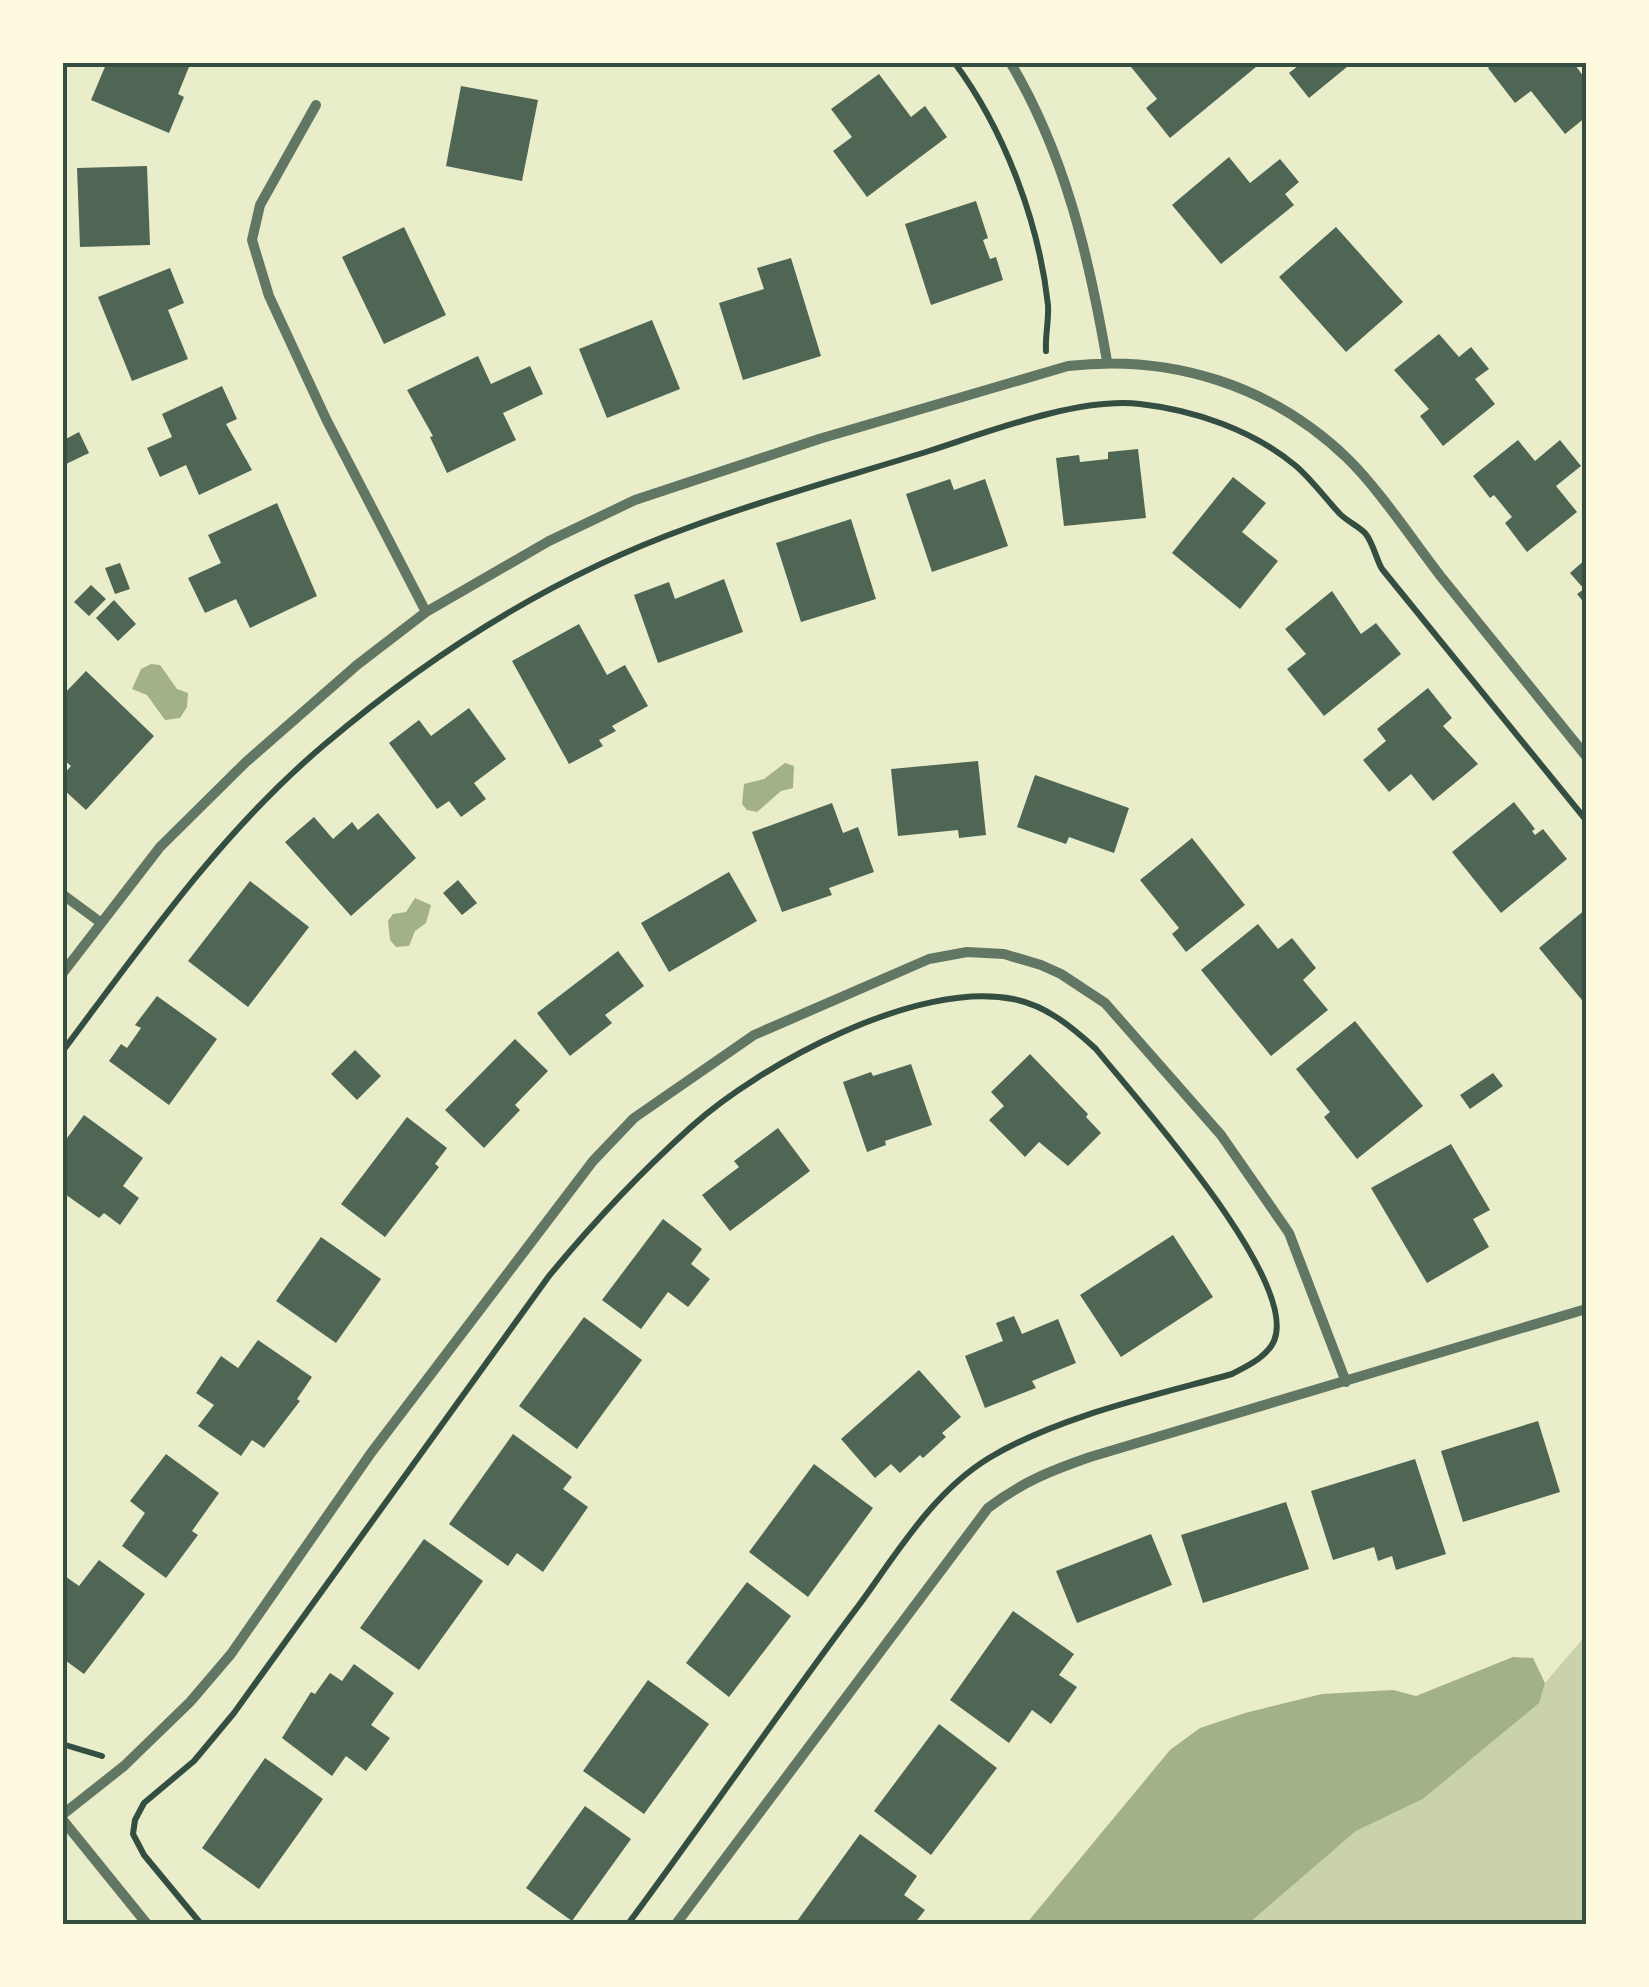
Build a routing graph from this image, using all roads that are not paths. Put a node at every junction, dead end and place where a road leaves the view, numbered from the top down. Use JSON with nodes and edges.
{"nodes":[{"id":1,"x":1010,"y":62,"type":"edge"},
{"id":2,"x":316,"y":106,"type":"dead end"},
{"id":3,"x":1107,"y":361,"type":"junction"},
{"id":4,"x":426,"y":612,"type":"junction"},
{"id":5,"x":1586,"y":756,"type":"edge"},
{"id":6,"x":62,"y":894,"type":"edge"},
{"id":7,"x":100,"y":922,"type":"junction"},
{"id":8,"x":62,"y":974,"type":"edge"},
{"id":9,"x":1586,"y":1309,"type":"edge"},
{"id":10,"x":1346,"y":1382,"type":"junction"},
{"id":11,"x":62,"y":1817,"type":"edge"},
{"id":12,"x":147,"y":1924,"type":"edge"},
{"id":13,"x":676,"y":1924,"type":"edge"}],
"edges":[{"from":1,"to":3,"type":"street"},
{"from":2,"to":4,"type":"street"},
{"from":3,"to":4,"type":"street"},
{"from":3,"to":5,"type":"street"},
{"from":4,"to":7,"type":"street"},
{"from":6,"to":7,"type":"street"},
{"from":7,"to":8,"type":"street"},
{"from":9,"to":10,"type":"street"},
{"from":10,"to":11,"type":"street"},
{"from":10,"to":13,"type":"street"},
{"from":11,"to":12,"type":"street"}]}
